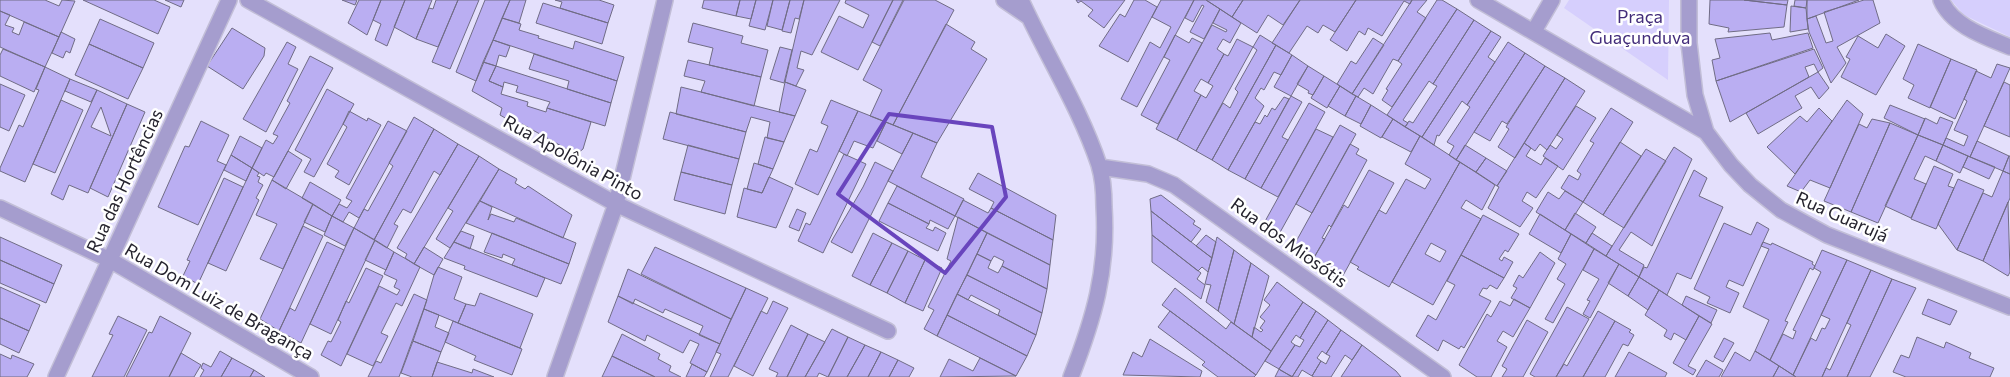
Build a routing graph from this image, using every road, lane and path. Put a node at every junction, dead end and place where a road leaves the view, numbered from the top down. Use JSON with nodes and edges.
{"nodes":[{"id":1,"x":229,"y":0,"type":"edge"},
{"id":2,"x":248,"y":0,"type":"edge"},
{"id":3,"x":665,"y":0,"type":"edge"},
{"id":4,"x":1004,"y":0,"type":"edge"},
{"id":5,"x":1021,"y":0,"type":"edge"},
{"id":6,"x":1478,"y":0,"type":"edge"},
{"id":7,"x":1552,"y":0,"type":"edge"},
{"id":8,"x":1689,"y":0,"type":"edge"},
{"id":9,"x":1940,"y":0,"type":"edge"},
{"id":10,"x":1028,"y":17,"type":"junction"},
{"id":11,"x":1534,"y":31,"type":"junction"},
{"id":12,"x":2010,"y":47,"type":"edge"},
{"id":13,"x":1706,"y":132,"type":"junction"},
{"id":14,"x":1100,"y":167,"type":"junction"},
{"id":15,"x":616,"y":204,"type":"junction"},
{"id":16,"x":0,"y":208,"type":"edge"},
{"id":17,"x":110,"y":260,"type":"junction"},
{"id":18,"x":2010,"y":307,"type":"edge"},
{"id":19,"x":888,"y":331,"type":"dead end"},
{"id":20,"x":56,"y":377,"type":"edge"},
{"id":21,"x":311,"y":377,"type":"edge"},
{"id":22,"x":555,"y":377,"type":"edge"},
{"id":23,"x":1071,"y":377,"type":"edge"},
{"id":24,"x":1443,"y":377,"type":"edge"}],
"edges":[{"from":1,"to":17,"type":"street","name":"Rua das Hortências"},
{"from":2,"to":15,"type":"street","name":"Rua Apolônia Pinto"},
{"from":3,"to":15,"type":"street"},
{"from":4,"to":10,"type":"street"},
{"from":5,"to":10,"type":"street"},
{"from":6,"to":11,"type":"street","name":"Rua Guarujá"},
{"from":7,"to":11,"type":"street"},
{"from":8,"to":13,"type":"street"},
{"from":9,"to":12,"type":"street"},
{"from":10,"to":14,"type":"street"},
{"from":11,"to":13,"type":"street","name":"Rua Guarujá"},
{"from":13,"to":18,"type":"street","name":"Rua Guarujá"},
{"from":14,"to":23,"type":"street"},
{"from":14,"to":24,"type":"street","name":"Rua dos Miosótis"},
{"from":15,"to":19,"type":"street","name":"Rua Apolônia Pinto"},
{"from":15,"to":22,"type":"street"},
{"from":16,"to":17,"type":"street","name":"Rua Dom Luiz de Bragança"},
{"from":17,"to":20,"type":"street","name":"Rua das Hortências"},
{"from":17,"to":21,"type":"street","name":"Rua Dom Luiz de Bragança"}]}
